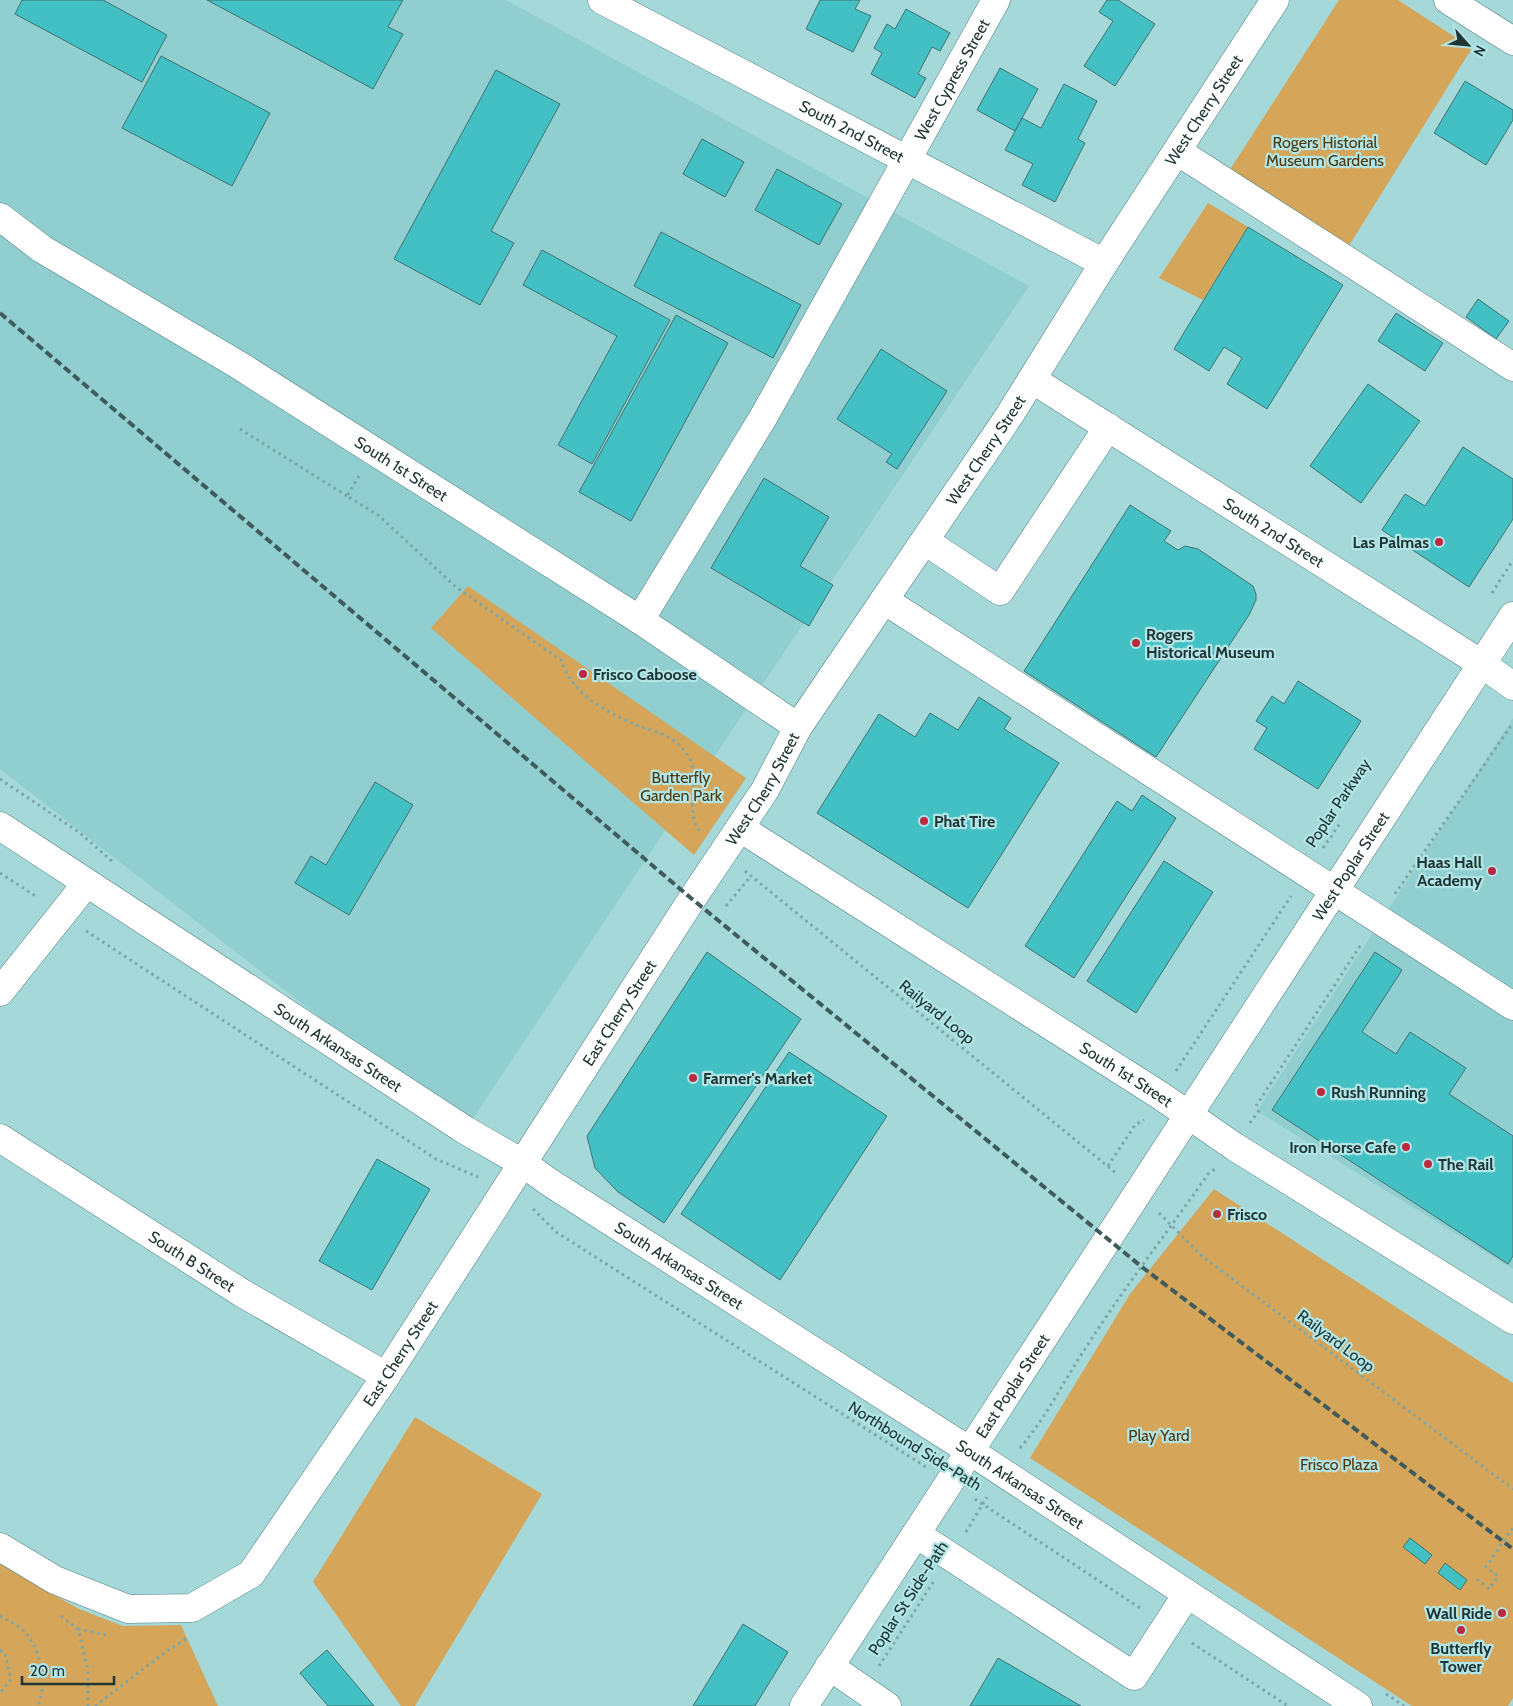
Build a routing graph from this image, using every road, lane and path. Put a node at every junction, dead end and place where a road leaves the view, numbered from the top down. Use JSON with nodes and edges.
{"nodes":[{"id":1,"x":602,"y":0,"type":"edge"},
{"id":2,"x":996,"y":0,"type":"edge"},
{"id":3,"x":1275,"y":0,"type":"edge"},
{"id":4,"x":1448,"y":0,"type":"edge"},
{"id":5,"x":1513,"y":41,"type":"edge"},
{"id":6,"x":1177,"y":151,"type":"junction"},
{"id":7,"x":908,"y":160,"type":"junction"},
{"id":8,"x":0,"y":217,"type":"edge"},
{"id":9,"x":1104,"y":263,"type":"junction"},
{"id":10,"x":1513,"y":367,"type":"edge"},
{"id":11,"x":1033,"y":380,"type":"junction"},
{"id":12,"x":1108,"y":427,"type":"junction"},
{"id":13,"x":240,"y":429,"type":"dead end"},
{"id":14,"x":374,"y":452,"type":"junction"},
{"id":15,"x":347,"y":496,"type":"junction"},
{"id":16,"x":925,"y":541,"type":"junction"},
{"id":17,"x":1513,"y":560,"type":"edge"},
{"id":18,"x":1488,"y":599,"type":"dead end"},
{"id":19,"x":884,"y":600,"type":"junction"},
{"id":20,"x":1513,"y":616,"type":"edge"},
{"id":21,"x":640,"y":620,"type":"junction"},
{"id":22,"x":1482,"y":664,"type":"junction"},
{"id":23,"x":1513,"y":686,"type":"edge"},
{"id":24,"x":1513,"y":723,"type":"edge"},
{"id":25,"x":798,"y":727,"type":"junction"},
{"id":26,"x":1501,"y":740,"type":"dead end"},
{"id":27,"x":0,"y":779,"type":"edge"},
{"id":28,"x":1345,"y":815,"type":"dead end"},
{"id":29,"x":0,"y":826,"type":"edge"},
{"id":30,"x":740,"y":828,"type":"junction"},
{"id":31,"x":698,"y":831,"type":"dead end"},
{"id":32,"x":121,"y":868,"type":"dead end"},
{"id":33,"x":0,"y":873,"type":"edge"},
{"id":34,"x":1306,"y":873,"type":"junction"},
{"id":35,"x":751,"y":876,"type":"dead end"},
{"id":36,"x":86,"y":884,"type":"junction"},
{"id":37,"x":1335,"y":890,"type":"junction"},
{"id":38,"x":692,"y":899,"type":"joint"},
{"id":39,"x":62,"y":915,"type":"junction"},
{"id":40,"x":0,"y":992,"type":"edge"},
{"id":41,"x":1513,"y":1006,"type":"edge"},
{"id":42,"x":1182,"y":1058,"type":"dead end"},
{"id":43,"x":1190,"y":1115,"type":"junction"},
{"id":44,"x":1147,"y":1118,"type":"dead end"},
{"id":45,"x":0,"y":1138,"type":"edge"},
{"id":46,"x":524,"y":1164,"type":"junction"},
{"id":47,"x":1208,"y":1174,"type":"dead end"},
{"id":48,"x":487,"y":1182,"type":"dead end"},
{"id":49,"x":530,"y":1206,"type":"dead end"},
{"id":50,"x":1158,"y":1212,"type":"dead end"},
{"id":51,"x":1172,"y":1226,"type":"junction"},
{"id":52,"x":1513,"y":1320,"type":"edge"},
{"id":53,"x":386,"y":1376,"type":"junction"},
{"id":54,"x":970,"y":1451,"type":"junction"},
{"id":55,"x":1014,"y":1454,"type":"dead end"},
{"id":56,"x":948,"y":1485,"type":"junction"},
{"id":57,"x":1513,"y":1489,"type":"edge"},
{"id":58,"x":983,"y":1504,"type":"junction"},
{"id":59,"x":1513,"y":1527,"type":"edge"},
{"id":60,"x":916,"y":1534,"type":"junction"},
{"id":61,"x":0,"y":1547,"type":"edge"},
{"id":62,"x":950,"y":1556,"type":"junction"},
{"id":63,"x":1477,"y":1579,"type":"dead end"},
{"id":64,"x":1187,"y":1594,"type":"junction"},
{"id":65,"x":56,"y":1613,"type":"dead end"},
{"id":66,"x":0,"y":1616,"type":"edge"},
{"id":67,"x":1166,"y":1626,"type":"junction"},
{"id":68,"x":0,"y":1650,"type":"edge"},
{"id":69,"x":829,"y":1666,"type":"junction"},
{"id":70,"x":864,"y":1689,"type":"junction"},
{"id":71,"x":0,"y":1693,"type":"edge"},
{"id":72,"x":38,"y":1706,"type":"edge"},
{"id":73,"x":88,"y":1706,"type":"edge"},
{"id":74,"x":804,"y":1706,"type":"edge"},
{"id":75,"x":887,"y":1706,"type":"edge"},
{"id":76,"x":1288,"y":1706,"type":"edge"},
{"id":77,"x":1358,"y":1706,"type":"edge"}],
"edges":[{"from":1,"to":7,"type":"street","name":"South 2nd Street"},
{"from":2,"to":7,"type":"street","name":"West Cypress Street"},
{"from":3,"to":6,"type":"street","name":"West Cherry Street"},
{"from":4,"to":5,"type":"street"},
{"from":6,"to":9,"type":"street","name":"West Cherry Street"},
{"from":6,"to":10,"type":"street"},
{"from":7,"to":9,"type":"street","name":"South 2nd Street"},
{"from":7,"to":21,"type":"street","name":"West Cypress Street"},
{"from":8,"to":14,"type":"street","name":"South 1st Street"},
{"from":9,"to":11,"type":"street","name":"West Cherry Street"},
{"from":11,"to":12,"type":"street","name":"South 2nd Street"},
{"from":11,"to":16,"type":"street","name":"West Cherry Street"},
{"from":12,"to":16,"type":"street"},
{"from":12,"to":22,"type":"street","name":"South 2nd Street"},
{"from":13,"to":15,"type":"path"},
{"from":14,"to":15,"type":"path"},
{"from":14,"to":21,"type":"street","name":"South 1st Street"},
{"from":15,"to":31,"type":"path"},
{"from":16,"to":19,"type":"street","name":"West Cherry Street"},
{"from":17,"to":18,"type":"path"},
{"from":19,"to":25,"type":"street","name":"West Cherry Street"},
{"from":19,"to":34,"type":"street"},
{"from":20,"to":22,"type":"street","name":"West Poplar Street"},
{"from":21,"to":25,"type":"street","name":"South 1st Street"},
{"from":22,"to":23,"type":"street","name":"South 2nd Street"},
{"from":22,"to":37,"type":"street","name":"West Poplar Street"},
{"from":24,"to":26,"type":"path"},
{"from":25,"to":30,"type":"street","name":"West Cherry Street"},
{"from":27,"to":32,"type":"path"},
{"from":28,"to":34,"type":"path","name":"Poplar Parkway"},
{"from":29,"to":36,"type":"street","name":"South Arkansas Street"},
{"from":30,"to":38,"type":"street","name":"West Cherry Street"},
{"from":30,"to":43,"type":"street","name":"South 1st Street"},
{"from":33,"to":39,"type":"path"},
{"from":34,"to":37,"type":"street"},
{"from":34,"to":42,"type":"path","name":"Poplar Parkway"},
{"from":35,"to":44,"type":"path","name":"Railyard Loop"},
{"from":36,"to":39,"type":"street"},
{"from":36,"to":46,"type":"street","name":"South Arkansas Street"},
{"from":37,"to":41,"type":"street"},
{"from":37,"to":43,"type":"street","name":"West Poplar Street"},
{"from":38,"to":46,"type":"street","name":"East Cherry Street"},
{"from":39,"to":40,"type":"street"},
{"from":39,"to":48,"type":"path"},
{"from":43,"to":52,"type":"street","name":"South 1st Street"},
{"from":43,"to":54,"type":"street","name":"East Poplar Street"},
{"from":45,"to":53,"type":"street","name":"South B Street"},
{"from":46,"to":53,"type":"street","name":"East Cherry Street"},
{"from":46,"to":54,"type":"street","name":"South Arkansas Street"},
{"from":47,"to":51,"type":"path"},
{"from":49,"to":56,"type":"path","name":"Northbound Side-Path"},
{"from":50,"to":51,"type":"path","name":"Railyard Loop"},
{"from":51,"to":55,"type":"path"},
{"from":51,"to":57,"type":"path","name":"Railyard Loop"},
{"from":53,"to":61,"type":"street","name":"East Cherry Street"},
{"from":54,"to":56,"type":"street","name":"East Poplar Street"},
{"from":54,"to":64,"type":"street","name":"South Arkansas Street"},
{"from":56,"to":58,"type":"path","name":"Northbound Side-Path"},
{"from":56,"to":60,"type":"street","name":"East Poplar Street"},
{"from":58,"to":62,"type":"path","name":"Poplar St Side-Path"},
{"from":58,"to":67,"type":"path","name":"Northbound Side-Path"},
{"from":59,"to":63,"type":"path"},
{"from":60,"to":62,"type":"street"},
{"from":60,"to":69,"type":"street","name":"East Poplar Street"},
{"from":62,"to":67,"type":"street"},
{"from":62,"to":70,"type":"path","name":"Poplar St Side-Path"},
{"from":64,"to":67,"type":"street"},
{"from":64,"to":77,"type":"street","name":"South Arkansas Street"},
{"from":65,"to":73,"type":"path"},
{"from":66,"to":72,"type":"path"},
{"from":67,"to":76,"type":"path","name":"Northbound Side-Path"},
{"from":68,"to":71,"type":"path"},
{"from":69,"to":70,"type":"street"},
{"from":69,"to":74,"type":"street","name":"East Poplar Street"},
{"from":70,"to":75,"type":"street"}]}
